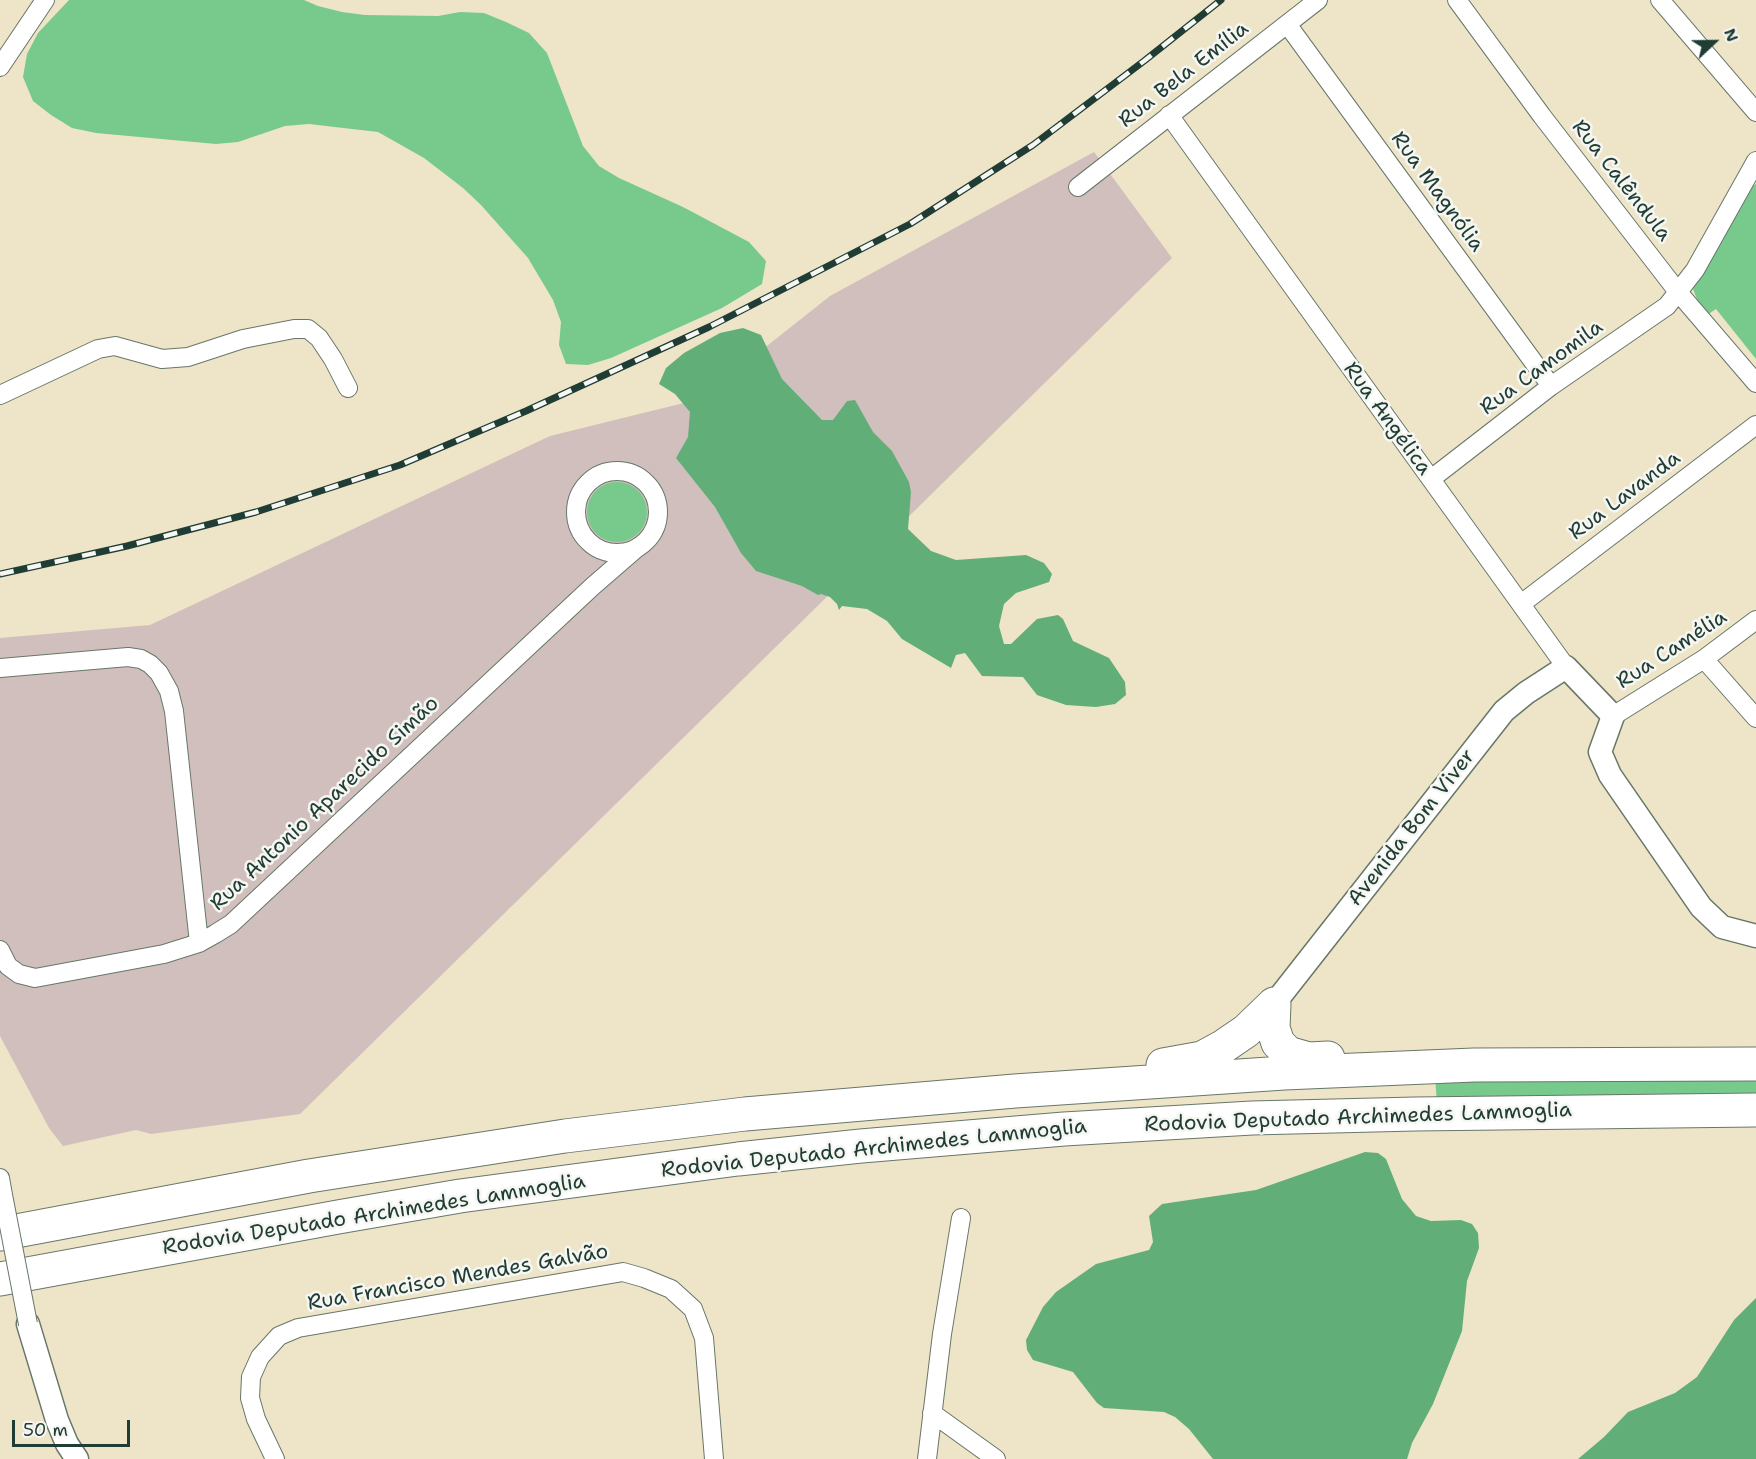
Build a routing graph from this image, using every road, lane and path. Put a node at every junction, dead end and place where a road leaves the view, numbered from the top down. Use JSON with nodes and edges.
{"nodes":[{"id":1,"x":45,"y":0,"type":"edge"},
{"id":2,"x":1318,"y":0,"type":"edge"},
{"id":3,"x":1457,"y":0,"type":"edge"},
{"id":4,"x":1665,"y":2,"type":"edge"},
{"id":5,"x":1287,"y":24,"type":"junction"},
{"id":6,"x":0,"y":67,"type":"edge"},
{"id":7,"x":1756,"y":112,"type":"edge"},
{"id":8,"x":1169,"y":115,"type":"junction"},
{"id":9,"x":1756,"y":161,"type":"edge"},
{"id":10,"x":1078,"y":187,"type":"dead end"},
{"id":11,"x":1678,"y":292,"type":"junction"},
{"id":12,"x":1756,"y":383,"type":"edge"},
{"id":13,"x":1551,"y":386,"type":"junction"},
{"id":14,"x":348,"y":388,"type":"dead end"},
{"id":15,"x":0,"y":395,"type":"edge"},
{"id":16,"x":1756,"y":425,"type":"edge"},
{"id":17,"x":1431,"y":479,"type":"junction"},
{"id":18,"x":638,"y":547,"type":"junction"},
{"id":19,"x":600,"y":549,"type":"junction"},
{"id":20,"x":593,"y":586,"type":"junction"},
{"id":21,"x":1521,"y":604,"type":"junction"},
{"id":22,"x":1756,"y":620,"type":"edge"},
{"id":23,"x":1704,"y":659,"type":"junction"},
{"id":24,"x":1566,"y":667,"type":"junction"},
{"id":25,"x":0,"y":668,"type":"edge"},
{"id":26,"x":1613,"y":716,"type":"junction"},
{"id":27,"x":1756,"y":718,"type":"edge"},
{"id":28,"x":1756,"y":936,"type":"edge"},
{"id":29,"x":199,"y":943,"type":"junction"},
{"id":30,"x":0,"y":950,"type":"edge"},
{"id":31,"x":1274,"y":1004,"type":"junction"},
{"id":32,"x":1756,"y":1064,"type":"edge"},
{"id":33,"x":1474,"y":1065,"type":"junction"},
{"id":34,"x":1015,"y":1091,"type":"junction"},
{"id":35,"x":1756,"y":1110,"type":"edge"},
{"id":36,"x":2,"y":1186,"type":"edge"},
{"id":37,"x":961,"y":1218,"type":"dead end"},
{"id":38,"x":0,"y":1234,"type":"edge"},
{"id":39,"x":0,"y":1279,"type":"edge"},
{"id":40,"x":28,"y":1324,"type":"joint"},
{"id":41,"x":932,"y":1413,"type":"junction"},
{"id":42,"x":77,"y":1459,"type":"edge"},
{"id":43,"x":275,"y":1459,"type":"edge"},
{"id":44,"x":714,"y":1459,"type":"edge"},
{"id":45,"x":927,"y":1459,"type":"edge"},
{"id":46,"x":996,"y":1459,"type":"edge"}],
"edges":[{"from":1,"to":6,"type":"street"},
{"from":2,"to":5,"type":"street","name":"Rua Bela Emília"},
{"from":3,"to":11,"type":"street","name":"Rua Calêndula"},
{"from":4,"to":7,"type":"street"},
{"from":5,"to":8,"type":"street","name":"Rua Bela Emília"},
{"from":5,"to":13,"type":"street","name":"Rua Magnólia"},
{"from":8,"to":10,"type":"street","name":"Rua Bela Emília"},
{"from":8,"to":17,"type":"street","name":"Rua Angélica"},
{"from":9,"to":11,"type":"street","name":"Rua Camomila"},
{"from":11,"to":12,"type":"street","name":"Rua Calêndula"},
{"from":11,"to":13,"type":"street","name":"Rua Camomila"},
{"from":13,"to":17,"type":"street","name":"Rua Camomila"},
{"from":14,"to":15,"type":"street"},
{"from":16,"to":21,"type":"street","name":"Rua Lavanda"},
{"from":17,"to":21,"type":"street","name":"Rua Angélica"},
{"from":18,"to":19,"type":"street"},
{"from":18,"to":19,"type":"street","name":"Rua Antonio Aparecido Simão"},
{"from":18,"to":20,"type":"street","name":"Rua Antonio Aparecido Simão"},
{"from":19,"to":20,"type":"street"},
{"from":20,"to":29,"type":"street","name":"Rua Antonio Aparecido Simão"},
{"from":21,"to":24,"type":"street","name":"Rua Angélica"},
{"from":22,"to":23,"type":"street","name":"Rua Camélia"},
{"from":23,"to":26,"type":"street","name":"Rua Camélia"},
{"from":23,"to":27,"type":"street"},
{"from":24,"to":26,"type":"street","name":"Rua Angélica"},
{"from":24,"to":31,"type":"street","name":"Avenida Bom Viver"},
{"from":25,"to":29,"type":"street"},
{"from":26,"to":28,"type":"street"},
{"from":29,"to":30,"type":"street","name":"Rua Antonio Aparecido Simão"},
{"from":31,"to":33,"type":"highway"},
{"from":31,"to":34,"type":"highway"},
{"from":32,"to":33,"type":"highway","name":"Rodovia Deputado Archimedes Lammoglia"},
{"from":33,"to":34,"type":"highway","name":"Rodovia Deputado Archimedes Lammoglia"},
{"from":34,"to":38,"type":"highway","name":"Rodovia Deputado Archimedes Lammoglia"},
{"from":35,"to":39,"type":"highway","name":"Rodovia Deputado Archimedes Lammoglia"},
{"from":36,"to":40,"type":"street","bridge":true},
{"from":37,"to":41,"type":"street"},
{"from":40,"to":42,"type":"street"},
{"from":41,"to":45,"type":"street"},
{"from":41,"to":46,"type":"street"},
{"from":43,"to":44,"type":"street","name":"Rua Francisco Mendes Galvão"}]}
